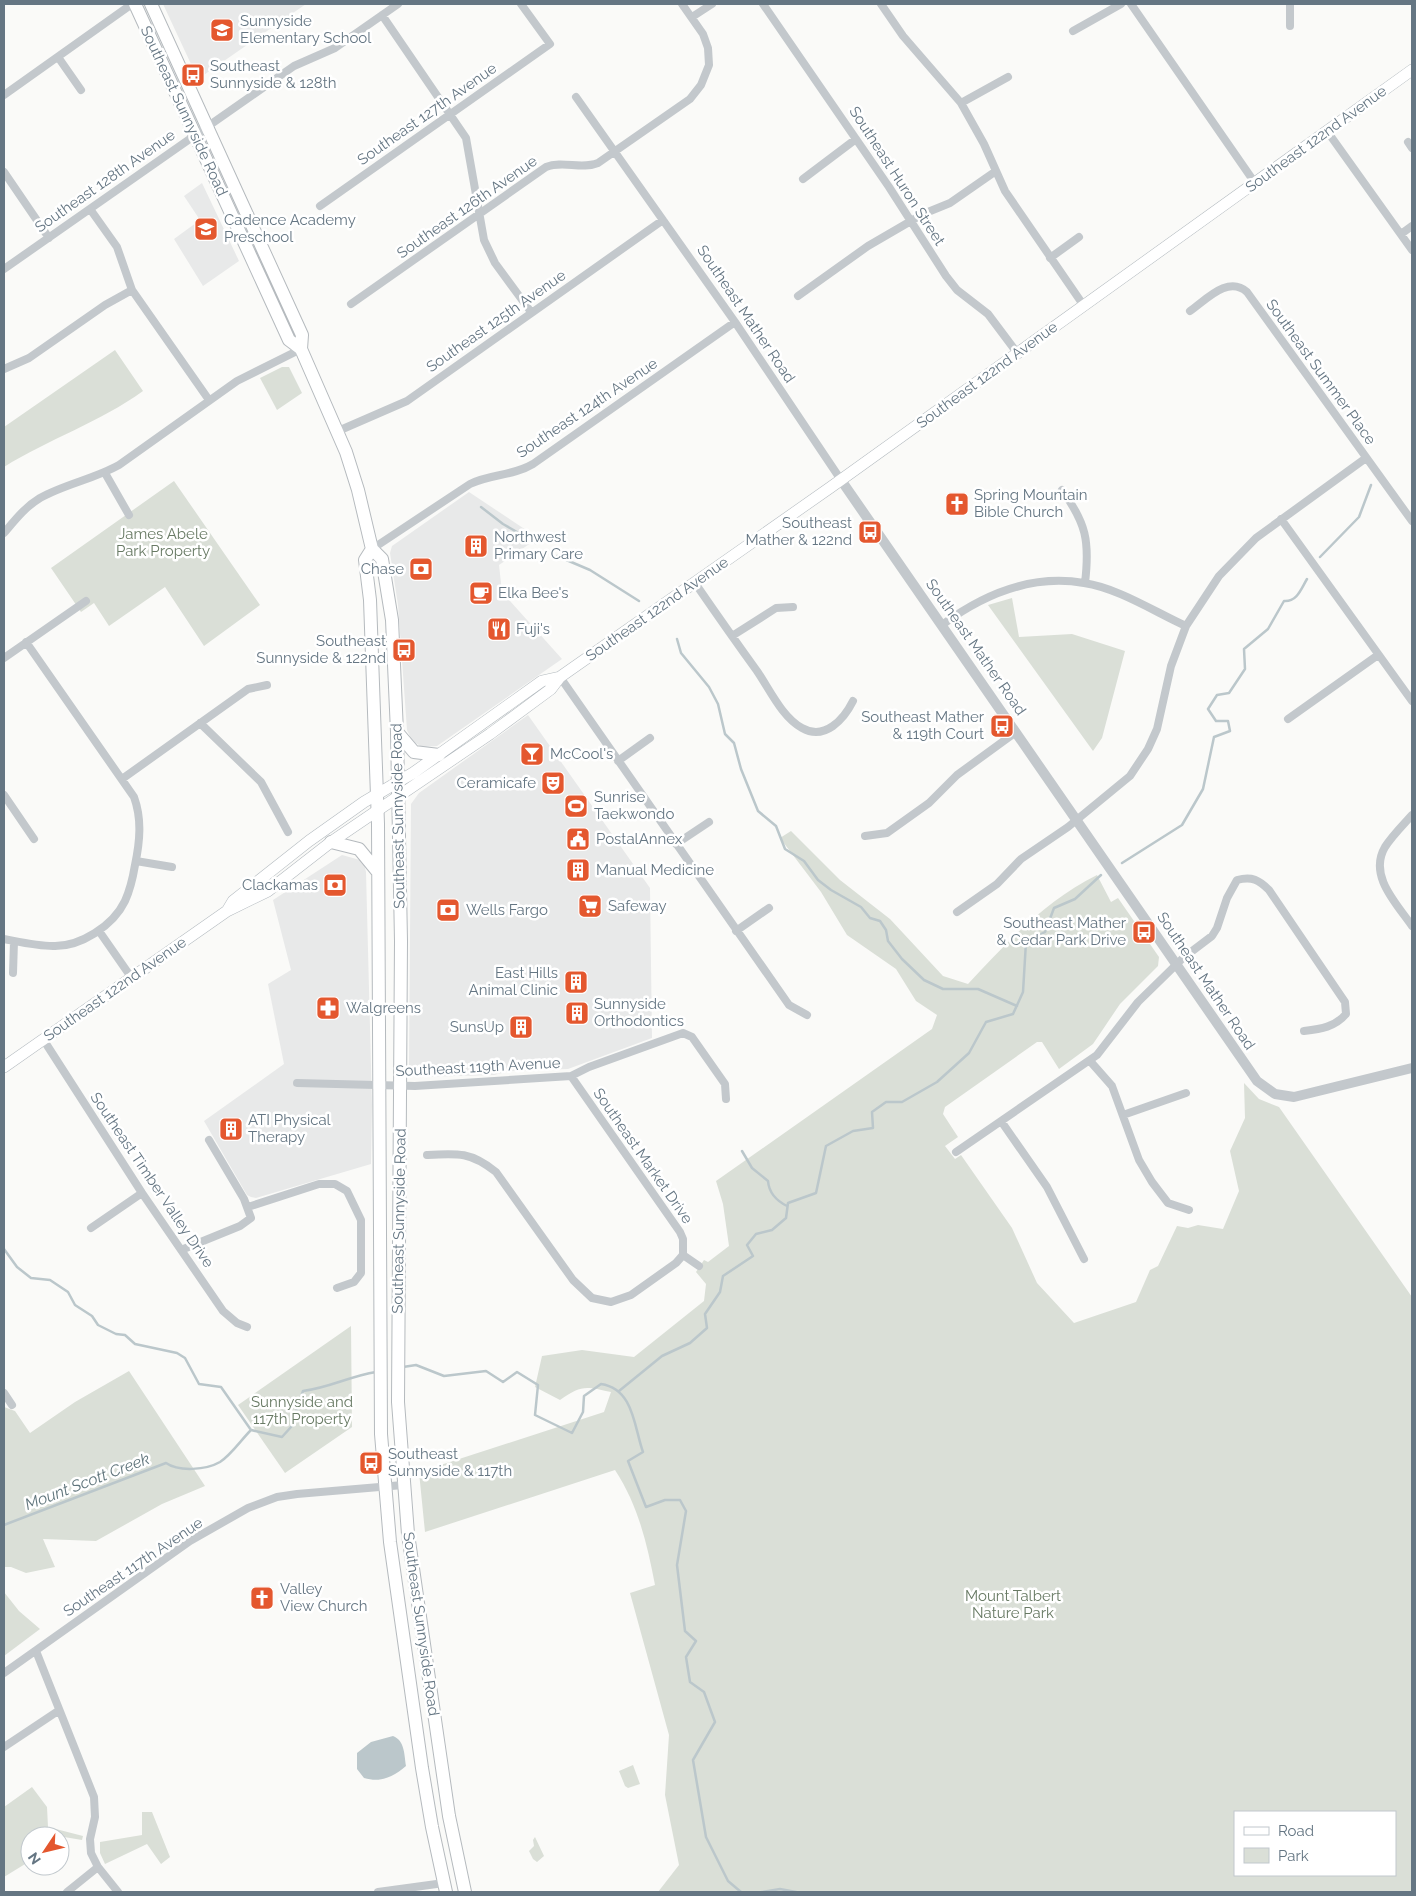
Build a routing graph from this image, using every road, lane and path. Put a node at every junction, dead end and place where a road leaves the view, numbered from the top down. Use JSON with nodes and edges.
{"nodes":[{"id":1,"x":134,"y":4,"type":"edge"},
{"id":2,"x":151,"y":4,"type":"edge"},
{"id":3,"x":398,"y":4,"type":"edge"},
{"id":4,"x":682,"y":4,"type":"edge"},
{"id":5,"x":712,"y":4,"type":"edge"},
{"id":6,"x":763,"y":4,"type":"edge"},
{"id":7,"x":881,"y":4,"type":"edge"},
{"id":8,"x":1121,"y":4,"type":"edge"},
{"id":9,"x":1131,"y":4,"type":"edge"},
{"id":10,"x":1290,"y":4,"type":"edge"},
{"id":11,"x":523,"y":5,"type":"edge"},
{"id":12,"x":382,"y":15,"type":"junction"},
{"id":13,"x":692,"y":17,"type":"junction"},
{"id":14,"x":1290,"y":26,"type":"dead end"},
{"id":15,"x":1073,"y":30,"type":"dead end"},
{"id":16,"x":58,"y":57,"type":"junction"},
{"id":17,"x":1412,"y":70,"type":"edge"},
{"id":18,"x":1008,"y":76,"type":"dead end"},
{"id":19,"x":81,"y":90,"type":"dead end"},
{"id":20,"x":4,"y":95,"type":"edge"},
{"id":21,"x":576,"y":97,"type":"dead end"},
{"id":22,"x":961,"y":103,"type":"junction"},
{"id":23,"x":450,"y":114,"type":"junction"},
{"id":24,"x":207,"y":126,"type":"junction"},
{"id":25,"x":1327,"y":132,"type":"junction"},
{"id":26,"x":195,"y":135,"type":"junction"},
{"id":27,"x":856,"y":139,"type":"junction"},
{"id":28,"x":614,"y":152,"type":"junction"},
{"id":29,"x":996,"y":170,"type":"junction"},
{"id":30,"x":4,"y":172,"type":"edge"},
{"id":31,"x":803,"y":179,"type":"dead end"},
{"id":32,"x":1255,"y":183,"type":"junction"},
{"id":33,"x":320,"y":206,"type":"dead end"},
{"id":34,"x":90,"y":209,"type":"junction"},
{"id":35,"x":479,"y":214,"type":"junction"},
{"id":36,"x":663,"y":220,"type":"junction"},
{"id":37,"x":910,"y":221,"type":"junction"},
{"id":38,"x":1412,"y":226,"type":"edge"},
{"id":39,"x":1401,"y":234,"type":"junction"},
{"id":40,"x":1079,"y":237,"type":"dead end"},
{"id":41,"x":49,"y":238,"type":"junction"},
{"id":42,"x":244,"y":242,"type":"junction"},
{"id":43,"x":1412,"y":250,"type":"edge"},
{"id":44,"x":1050,"y":258,"type":"junction"},
{"id":45,"x":268,"y":260,"type":"junction"},
{"id":46,"x":4,"y":269,"type":"edge"},
{"id":47,"x":132,"y":290,"type":"junction"},
{"id":48,"x":798,"y":296,"type":"dead end"},
{"id":49,"x":351,"y":304,"type":"dead end"},
{"id":50,"x":1084,"y":306,"type":"junction"},
{"id":51,"x":1190,"y":311,"type":"dead end"},
{"id":52,"x":531,"y":312,"type":"junction"},
{"id":53,"x":735,"y":322,"type":"junction"},
{"id":54,"x":301,"y":349,"type":"junction"},
{"id":55,"x":1018,"y":354,"type":"junction"},
{"id":56,"x":4,"y":369,"type":"edge"},
{"id":57,"x":209,"y":400,"type":"junction"},
{"id":58,"x":338,"y":430,"type":"junction"},
{"id":59,"x":1366,"y":458,"type":"junction"},
{"id":60,"x":105,"y":473,"type":"junction"},
{"id":61,"x":841,"y":480,"type":"junction"},
{"id":62,"x":1062,"y":490,"type":"dead end"},
{"id":63,"x":128,"y":515,"type":"dead end"},
{"id":64,"x":1281,"y":519,"type":"junction"},
{"id":65,"x":1412,"y":521,"type":"edge"},
{"id":66,"x":4,"y":533,"type":"edge"},
{"id":67,"x":372,"y":549,"type":"junction"},
{"id":68,"x":695,"y":583,"type":"junction"},
{"id":69,"x":1085,"y":583,"type":"junction"},
{"id":70,"x":370,"y":600,"type":"junction"},
{"id":71,"x":86,"y":601,"type":"dead end"},
{"id":72,"x":793,"y":607,"type":"dead end"},
{"id":73,"x":392,"y":620,"type":"junction"},
{"id":74,"x":942,"y":625,"type":"junction"},
{"id":75,"x":1186,"y":626,"type":"junction"},
{"id":76,"x":732,"y":636,"type":"junction"},
{"id":77,"x":26,"y":642,"type":"junction"},
{"id":78,"x":1378,"y":655,"type":"junction"},
{"id":79,"x":4,"y":658,"type":"edge"},
{"id":80,"x":560,"y":677,"type":"junction"},
{"id":81,"x":267,"y":685,"type":"dead end"},
{"id":82,"x":853,"y":701,"type":"dead end"},
{"id":83,"x":1412,"y":701,"type":"edge"},
{"id":84,"x":514,"y":702,"type":"junction"},
{"id":85,"x":1288,"y":719,"type":"dead end"},
{"id":86,"x":200,"y":724,"type":"junction"},
{"id":87,"x":397,"y":732,"type":"junction"},
{"id":88,"x":1016,"y":732,"type":"junction"},
{"id":89,"x":490,"y":734,"type":"junction"},
{"id":90,"x":650,"y":738,"type":"dead end"},
{"id":91,"x":439,"y":755,"type":"junction"},
{"id":92,"x":618,"y":761,"type":"junction"},
{"id":93,"x":122,"y":780,"type":"junction"},
{"id":94,"x":398,"y":782,"type":"junction"},
{"id":95,"x":377,"y":794,"type":"junction"},
{"id":96,"x":4,"y":795,"type":"edge"},
{"id":97,"x":398,"y":796,"type":"junction"},
{"id":98,"x":378,"y":810,"type":"junction"},
{"id":99,"x":1412,"y":815,"type":"edge"},
{"id":100,"x":1077,"y":819,"type":"junction"},
{"id":101,"x":709,"y":822,"type":"dead end"},
{"id":102,"x":288,"y":832,"type":"dead end"},
{"id":103,"x":865,"y":836,"type":"dead end"},
{"id":104,"x":34,"y":839,"type":"dead end"},
{"id":105,"x":331,"y":842,"type":"junction"},
{"id":106,"x":676,"y":844,"type":"junction"},
{"id":107,"x":136,"y":861,"type":"junction"},
{"id":108,"x":172,"y":867,"type":"dead end"},
{"id":109,"x":377,"y":870,"type":"junction"},
{"id":110,"x":769,"y":908,"type":"dead end"},
{"id":111,"x":227,"y":911,"type":"junction"},
{"id":112,"x":957,"y":912,"type":"dead end"},
{"id":113,"x":1412,"y":926,"type":"edge"},
{"id":114,"x":99,"y":931,"type":"junction"},
{"id":115,"x":736,"y":931,"type":"junction"},
{"id":116,"x":4,"y":939,"type":"edge"},
{"id":117,"x":14,"y":941,"type":"junction"},
{"id":118,"x":1177,"y":964,"type":"junction"},
{"id":119,"x":13,"y":973,"type":"dead end"},
{"id":120,"x":131,"y":977,"type":"junction"},
{"id":121,"x":808,"y":1015,"type":"dead end"},
{"id":122,"x":1304,"y":1031,"type":"dead end"},
{"id":123,"x":43,"y":1039,"type":"junction"},
{"id":124,"x":1090,"y":1062,"type":"junction"},
{"id":125,"x":4,"y":1067,"type":"edge"},
{"id":126,"x":1412,"y":1068,"type":"edge"},
{"id":127,"x":570,"y":1076,"type":"junction"},
{"id":128,"x":297,"y":1083,"type":"dead end"},
{"id":129,"x":380,"y":1085,"type":"junction"},
{"id":130,"x":400,"y":1086,"type":"junction"},
{"id":131,"x":1186,"y":1093,"type":"dead end"},
{"id":132,"x":726,"y":1099,"type":"dead end"},
{"id":133,"x":1123,"y":1115,"type":"junction"},
{"id":134,"x":1001,"y":1122,"type":"junction"},
{"id":135,"x":209,"y":1140,"type":"dead end"},
{"id":136,"x":956,"y":1152,"type":"dead end"},
{"id":137,"x":427,"y":1155,"type":"dead end"},
{"id":138,"x":142,"y":1194,"type":"junction"},
{"id":139,"x":248,"y":1207,"type":"junction"},
{"id":140,"x":1189,"y":1210,"type":"dead end"},
{"id":141,"x":91,"y":1228,"type":"dead end"},
{"id":142,"x":181,"y":1250,"type":"junction"},
{"id":143,"x":683,"y":1255,"type":"junction"},
{"id":144,"x":1084,"y":1259,"type":"dead end"},
{"id":145,"x":698,"y":1266,"type":"dead end"},
{"id":146,"x":337,"y":1288,"type":"dead end"},
{"id":147,"x":247,"y":1328,"type":"dead end"},
{"id":148,"x":4,"y":1393,"type":"edge"},
{"id":149,"x":12,"y":1406,"type":"dead end"},
{"id":150,"x":403,"y":1485,"type":"junction"},
{"id":151,"x":384,"y":1487,"type":"junction"},
{"id":152,"x":36,"y":1651,"type":"junction"},
{"id":153,"x":4,"y":1673,"type":"edge"},
{"id":154,"x":58,"y":1711,"type":"junction"},
{"id":155,"x":4,"y":1747,"type":"edge"},
{"id":156,"x":98,"y":1867,"type":"junction"},
{"id":157,"x":445,"y":1887,"type":"edge"},
{"id":158,"x":67,"y":1892,"type":"edge"},
{"id":159,"x":118,"y":1892,"type":"edge"},
{"id":160,"x":378,"y":1892,"type":"edge"},
{"id":161,"x":465,"y":1892,"type":"edge"}],
"edges":[{"from":1,"to":16,"type":"street"},
{"from":1,"to":26,"type":"main road","name":"Southeast Sunnyside Road"},
{"from":2,"to":24,"type":"main road","name":"Southeast Sunnyside Road"},
{"from":3,"to":12,"type":"street","name":"Southeast 128th Avenue"},
{"from":4,"to":13,"type":"street"},
{"from":5,"to":13,"type":"street"},
{"from":6,"to":27,"type":"street","name":"Southeast Huron Street"},
{"from":7,"to":22,"type":"street"},
{"from":8,"to":15,"type":"street"},
{"from":9,"to":32,"type":"street"},
{"from":10,"to":14,"type":"street"},
{"from":11,"to":23,"type":"street","name":"Southeast 127th Avenue"},
{"from":12,"to":23,"type":"street"},
{"from":12,"to":24,"type":"street","name":"Southeast 128th Avenue"},
{"from":13,"to":28,"type":"street","name":"Southeast 126th Avenue"},
{"from":16,"to":19,"type":"street"},
{"from":16,"to":20,"type":"street"},
{"from":17,"to":25,"type":"main road","name":"Southeast 122nd Avenue"},
{"from":18,"to":22,"type":"street"},
{"from":21,"to":28,"type":"street","name":"Southeast Mather Road"},
{"from":22,"to":29,"type":"street"},
{"from":23,"to":33,"type":"street","name":"Southeast 127th Avenue"},
{"from":23,"to":35,"type":"street"},
{"from":24,"to":26,"type":"street","name":"Southeast 128th Avenue"},
{"from":24,"to":45,"type":"main road","name":"Southeast Sunnyside Road"},
{"from":25,"to":32,"type":"main road","name":"Southeast 122nd Avenue"},
{"from":25,"to":39,"type":"street"},
{"from":26,"to":34,"type":"street","name":"Southeast 128th Avenue"},
{"from":26,"to":42,"type":"main road","name":"Southeast Sunnyside Road"},
{"from":27,"to":31,"type":"street"},
{"from":27,"to":37,"type":"street","name":"Southeast Huron Street"},
{"from":28,"to":35,"type":"street","name":"Southeast 126th Avenue"},
{"from":28,"to":36,"type":"street","name":"Southeast Mather Road"},
{"from":29,"to":37,"type":"street"},
{"from":29,"to":44,"type":"street"},
{"from":30,"to":41,"type":"street"},
{"from":32,"to":50,"type":"main road","name":"Southeast 122nd Avenue"},
{"from":34,"to":41,"type":"street","name":"Southeast 128th Avenue"},
{"from":34,"to":47,"type":"street"},
{"from":35,"to":49,"type":"street","name":"Southeast 126th Avenue"},
{"from":35,"to":52,"type":"street"},
{"from":36,"to":52,"type":"street","name":"Southeast 125th Avenue"},
{"from":36,"to":53,"type":"street","name":"Southeast Mather Road"},
{"from":37,"to":48,"type":"street"},
{"from":37,"to":55,"type":"street","name":"Southeast Huron Street"},
{"from":38,"to":39,"type":"street"},
{"from":39,"to":43,"type":"street"},
{"from":40,"to":44,"type":"street"},
{"from":41,"to":46,"type":"street","name":"Southeast 128th Avenue"},
{"from":42,"to":45,"type":"main road"},
{"from":42,"to":54,"type":"main road","name":"Southeast Sunnyside Road"},
{"from":44,"to":50,"type":"street"},
{"from":45,"to":54,"type":"main road","name":"Southeast Sunnyside Road"},
{"from":47,"to":56,"type":"street"},
{"from":47,"to":57,"type":"street"},
{"from":50,"to":55,"type":"main road","name":"Southeast 122nd Avenue"},
{"from":51,"to":59,"type":"street","name":"Southeast Summer Place"},
{"from":52,"to":58,"type":"street","name":"Southeast 125th Avenue"},
{"from":53,"to":61,"type":"street","name":"Southeast Mather Road"},
{"from":53,"to":67,"type":"street","name":"Southeast 124th Avenue"},
{"from":54,"to":57,"type":"street"},
{"from":54,"to":58,"type":"main road","name":"Southeast Sunnyside Road"},
{"from":55,"to":61,"type":"main road","name":"Southeast 122nd Avenue"},
{"from":57,"to":60,"type":"street"},
{"from":58,"to":67,"type":"main road","name":"Southeast Sunnyside Road"},
{"from":59,"to":64,"type":"street"},
{"from":59,"to":65,"type":"street","name":"Southeast Summer Place"},
{"from":60,"to":63,"type":"street"},
{"from":60,"to":66,"type":"street"},
{"from":61,"to":68,"type":"main road","name":"Southeast 122nd Avenue"},
{"from":61,"to":74,"type":"street","name":"Southeast Mather Road"},
{"from":62,"to":69,"type":"street"},
{"from":64,"to":75,"type":"street"},
{"from":64,"to":78,"type":"street"},
{"from":67,"to":70,"type":"main road","name":"Southeast Sunnyside Road"},
{"from":67,"to":73,"type":"main road","name":"Southeast Sunnyside Road"},
{"from":68,"to":76,"type":"street"},
{"from":68,"to":80,"type":"main road","name":"Southeast 122nd Avenue"},
{"from":69,"to":74,"type":"street"},
{"from":69,"to":75,"type":"street"},
{"from":70,"to":73,"type":"main road"},
{"from":70,"to":95,"type":"main road","name":"Southeast Sunnyside Road"},
{"from":71,"to":77,"type":"street"},
{"from":72,"to":76,"type":"street"},
{"from":73,"to":87,"type":"main road","name":"Southeast Sunnyside Road"},
{"from":74,"to":88,"type":"street","name":"Southeast Mather Road"},
{"from":75,"to":100,"type":"street"},
{"from":76,"to":82,"type":"street"},
{"from":77,"to":79,"type":"street"},
{"from":77,"to":93,"type":"street"},
{"from":78,"to":83,"type":"street"},
{"from":78,"to":85,"type":"street"},
{"from":80,"to":84,"type":"main road","name":"Southeast 122nd Avenue"},
{"from":80,"to":89,"type":"main road","name":"Southeast 122nd Avenue"},
{"from":80,"to":92,"type":"street"},
{"from":81,"to":86,"type":"street"},
{"from":84,"to":89,"type":"main road"},
{"from":84,"to":91,"type":"main road","name":"Southeast 122nd Avenue"},
{"from":86,"to":93,"type":"street"},
{"from":86,"to":102,"type":"street"},
{"from":87,"to":91,"type":"main road"},
{"from":87,"to":94,"type":"main road","name":"Southeast Sunnyside Road"},
{"from":88,"to":100,"type":"street","name":"Southeast Mather Road"},
{"from":88,"to":103,"type":"street"},
{"from":89,"to":97,"type":"main road","name":"Southeast 122nd Avenue"},
{"from":90,"to":92,"type":"street"},
{"from":91,"to":94,"type":"main road","name":"Southeast 122nd Avenue"},
{"from":92,"to":106,"type":"street"},
{"from":93,"to":107,"type":"street"},
{"from":94,"to":95,"type":"main road","name":"Southeast 122nd Avenue"},
{"from":94,"to":97,"type":"main road","name":"Southeast Sunnyside Road"},
{"from":95,"to":98,"type":"main road","name":"Southeast Sunnyside Road"},
{"from":95,"to":111,"type":"main road","name":"Southeast 122nd Avenue"},
{"from":96,"to":104,"type":"street"},
{"from":97,"to":98,"type":"main road","name":"Southeast 122nd Avenue"},
{"from":97,"to":130,"type":"main road","name":"Southeast Sunnyside Road"},
{"from":98,"to":105,"type":"main road","name":"Southeast 122nd Avenue"},
{"from":98,"to":109,"type":"main road","name":"Southeast Sunnyside Road"},
{"from":99,"to":113,"type":"street"},
{"from":100,"to":112,"type":"street"},
{"from":100,"to":118,"type":"street","name":"Southeast Mather Road"},
{"from":101,"to":106,"type":"street"},
{"from":105,"to":109,"type":"main road"},
{"from":105,"to":111,"type":"main road","name":"Southeast 122nd Avenue"},
{"from":106,"to":115,"type":"street"},
{"from":107,"to":108,"type":"street"},
{"from":107,"to":114,"type":"street"},
{"from":109,"to":129,"type":"main road","name":"Southeast Sunnyside Road"},
{"from":110,"to":115,"type":"street"},
{"from":111,"to":120,"type":"main road","name":"Southeast 122nd Avenue"},
{"from":114,"to":117,"type":"street"},
{"from":114,"to":120,"type":"street"},
{"from":115,"to":121,"type":"street"},
{"from":116,"to":117,"type":"street"},
{"from":117,"to":119,"type":"street"},
{"from":118,"to":122,"type":"street"},
{"from":118,"to":124,"type":"street"},
{"from":118,"to":126,"type":"street","name":"Southeast Mather Road"},
{"from":120,"to":123,"type":"main road","name":"Southeast 122nd Avenue"},
{"from":123,"to":125,"type":"main road","name":"Southeast 122nd Avenue"},
{"from":123,"to":138,"type":"street","name":"Southeast Timber Valley Drive"},
{"from":124,"to":133,"type":"street"},
{"from":124,"to":134,"type":"street"},
{"from":127,"to":130,"type":"street","name":"Southeast 119th Avenue"},
{"from":127,"to":132,"type":"street","name":"Southeast 119th Avenue"},
{"from":127,"to":143,"type":"street","name":"Southeast Market Drive"},
{"from":128,"to":129,"type":"street","name":"Southeast 119th Avenue"},
{"from":129,"to":130,"type":"street","name":"Southeast 119th Avenue"},
{"from":129,"to":151,"type":"main road","name":"Southeast Sunnyside Road"},
{"from":130,"to":150,"type":"main road","name":"Southeast Sunnyside Road"},
{"from":131,"to":133,"type":"street"},
{"from":133,"to":140,"type":"street"},
{"from":134,"to":136,"type":"street"},
{"from":134,"to":144,"type":"street"},
{"from":135,"to":139,"type":"street"},
{"from":137,"to":143,"type":"street"},
{"from":138,"to":141,"type":"street"},
{"from":138,"to":142,"type":"street","name":"Southeast Timber Valley Drive"},
{"from":139,"to":142,"type":"street"},
{"from":139,"to":146,"type":"street"},
{"from":142,"to":147,"type":"street","name":"Southeast Timber Valley Drive"},
{"from":143,"to":145,"type":"street"},
{"from":148,"to":149,"type":"street"},
{"from":150,"to":151,"type":"street","name":"Southeast 117th Avenue"},
{"from":150,"to":161,"type":"main road","name":"Southeast Sunnyside Road"},
{"from":151,"to":152,"type":"street","name":"Southeast 117th Avenue"},
{"from":151,"to":157,"type":"main road","name":"Southeast Sunnyside Road"},
{"from":152,"to":153,"type":"street","name":"Southeast 117th Avenue"},
{"from":152,"to":154,"type":"street"},
{"from":154,"to":155,"type":"street"},
{"from":154,"to":156,"type":"street"},
{"from":156,"to":158,"type":"street"},
{"from":156,"to":159,"type":"street"},
{"from":157,"to":160,"type":"street"}]}
